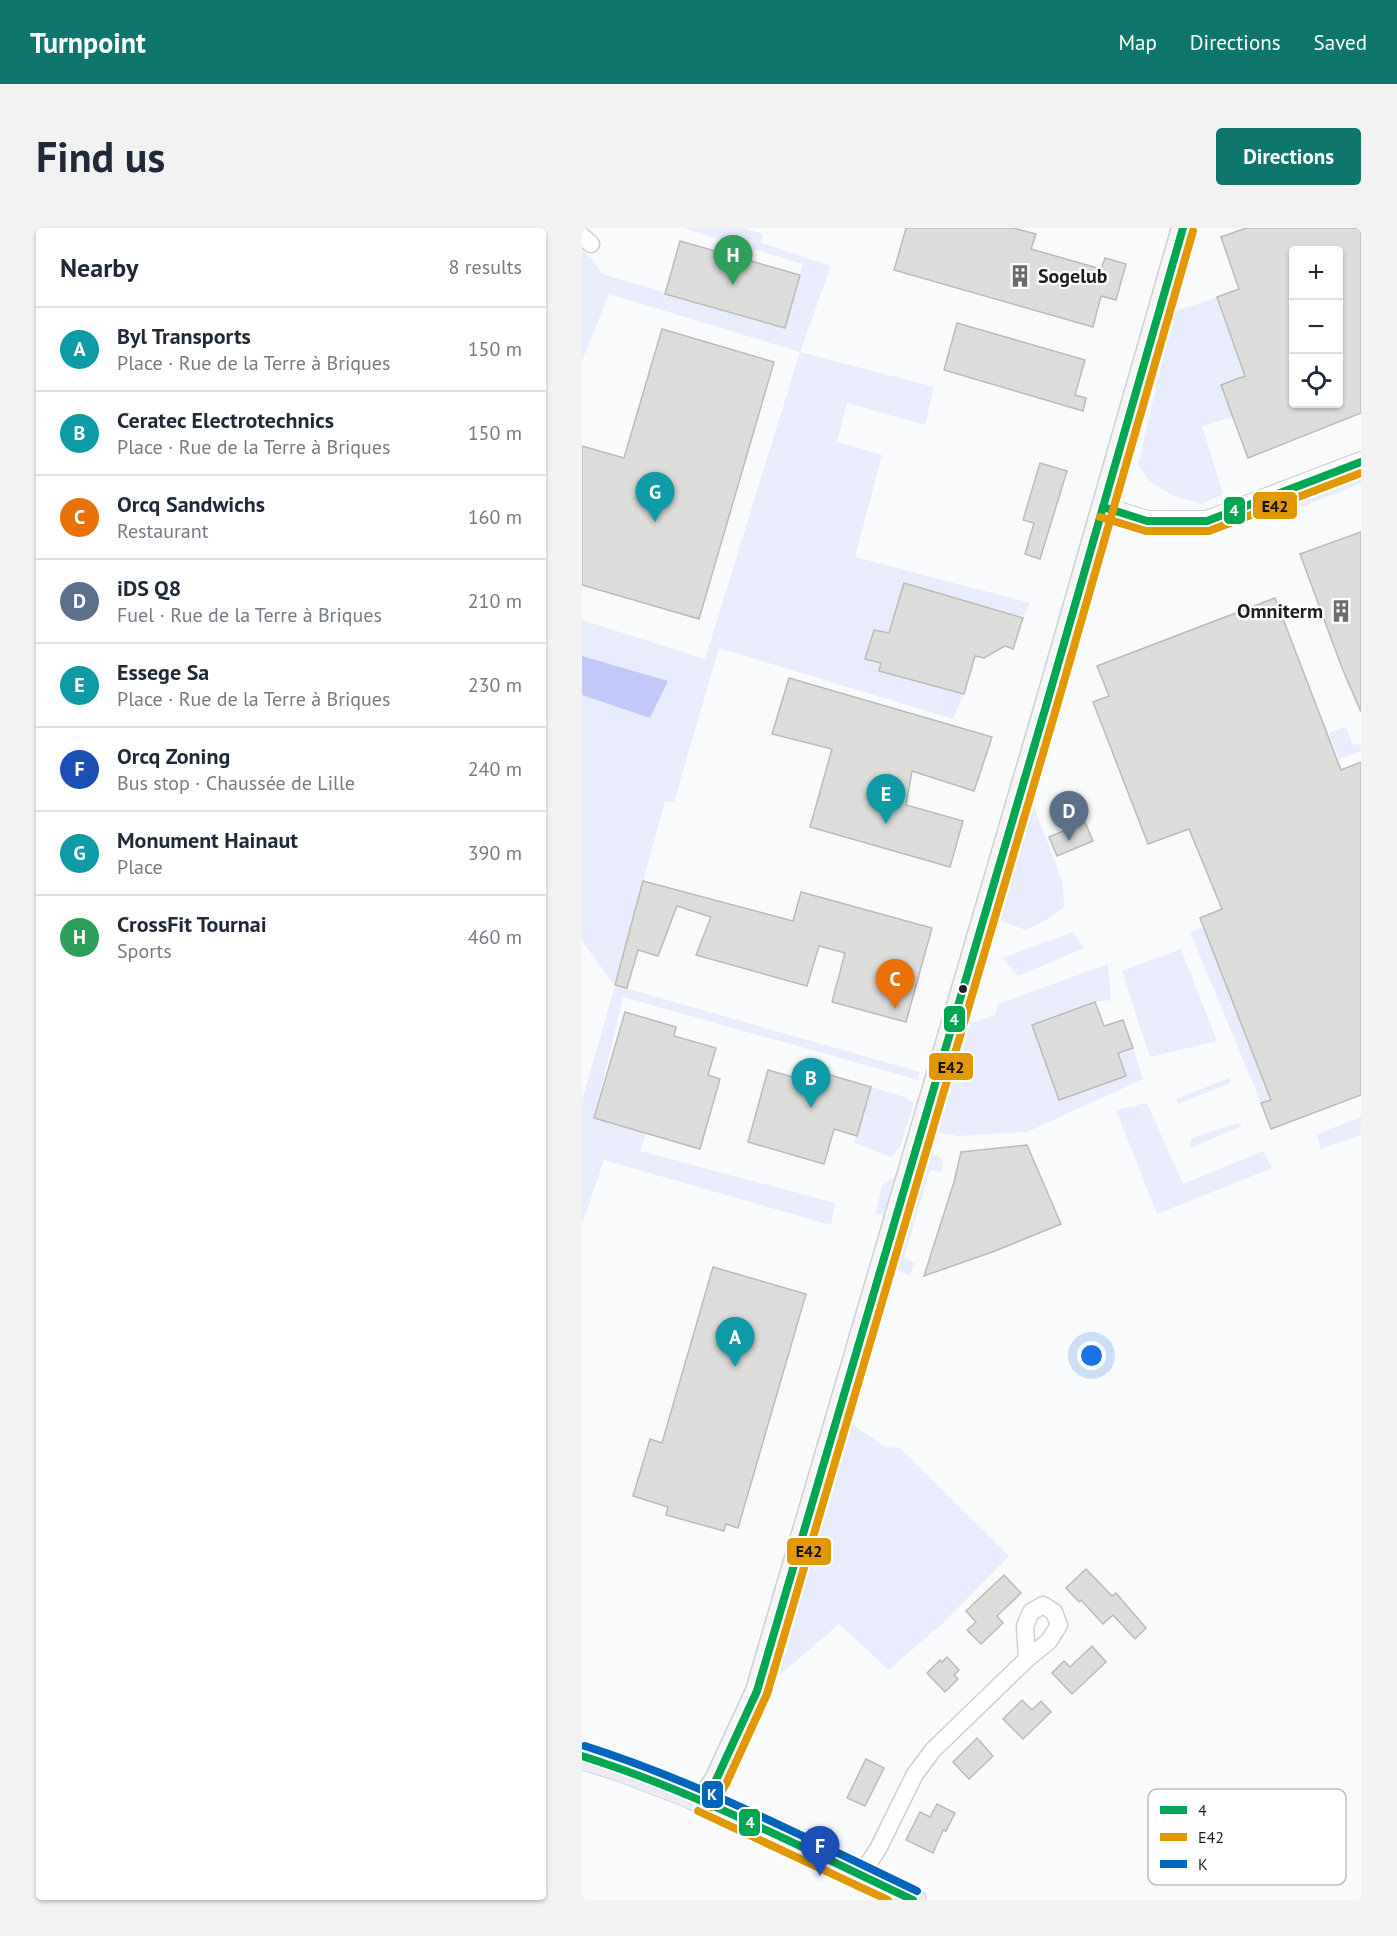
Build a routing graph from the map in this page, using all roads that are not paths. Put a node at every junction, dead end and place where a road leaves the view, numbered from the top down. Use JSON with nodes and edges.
{"nodes":[{"id":1,"x":1183,"y":228,"type":"edge"},
{"id":2,"x":1361,"y":462,"type":"edge"},
{"id":3,"x":1103,"y":507,"type":"junction"},
{"id":4,"x":1027,"y":1659,"type":"dead end"},
{"id":5,"x":582,"y":1756,"type":"edge"},
{"id":6,"x":702,"y":1801,"type":"junction"},
{"id":7,"x":860,"y":1876,"type":"junction"},
{"id":8,"x":914,"y":1900,"type":"edge"}],
"edges":[{"from":1,"to":3,"type":"main road"},
{"from":2,"to":3,"type":"street"},
{"from":3,"to":6,"type":"main road"},
{"from":4,"to":7,"type":"street"},
{"from":5,"to":6,"type":"main road"},
{"from":6,"to":7,"type":"main road"},
{"from":7,"to":8,"type":"main road"}]}
